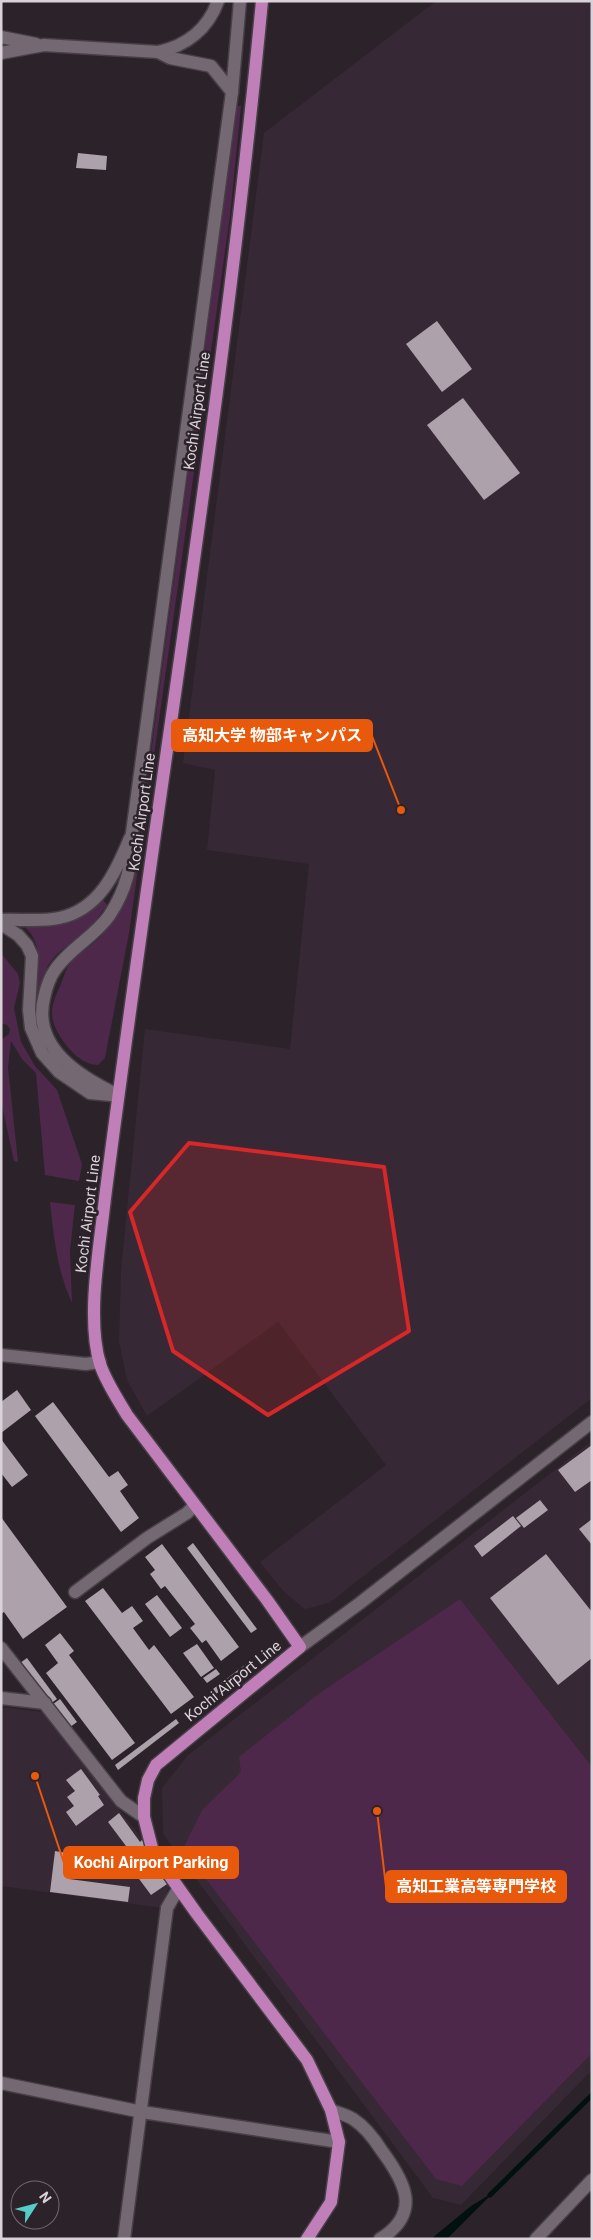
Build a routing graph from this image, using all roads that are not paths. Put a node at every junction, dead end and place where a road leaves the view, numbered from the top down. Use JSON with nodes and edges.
{"nodes":[{"id":1,"x":218,"y":1,"type":"edge"},
{"id":2,"x":240,"y":1,"type":"edge"},
{"id":3,"x":262,"y":1,"type":"edge"},
{"id":4,"x":1,"y":37,"type":"edge"},
{"id":5,"x":44,"y":46,"type":"junction"},
{"id":6,"x":158,"y":52,"type":"junction"},
{"id":7,"x":1,"y":53,"type":"edge"},
{"id":8,"x":232,"y":92,"type":"junction"},
{"id":9,"x":132,"y":833,"type":"junction"},
{"id":10,"x":1,"y":920,"type":"edge"},
{"id":11,"x":1,"y":924,"type":"edge"},
{"id":12,"x":118,"y":1095,"type":"junction"},
{"id":13,"x":1,"y":1355,"type":"edge"},
{"id":14,"x":100,"y":1362,"type":"junction"},
{"id":15,"x":592,"y":1422,"type":"edge"},
{"id":16,"x":194,"y":1506,"type":"junction"},
{"id":17,"x":75,"y":1592,"type":"dead end"},
{"id":18,"x":300,"y":1647,"type":"junction"},
{"id":19,"x":1,"y":1648,"type":"edge"},
{"id":20,"x":1,"y":1698,"type":"edge"},
{"id":21,"x":45,"y":1703,"type":"junction"},
{"id":22,"x":144,"y":1817,"type":"junction"},
{"id":23,"x":178,"y":1889,"type":"junction"},
{"id":24,"x":1,"y":2083,"type":"edge"},
{"id":25,"x":332,"y":2110,"type":"junction"},
{"id":26,"x":142,"y":2112,"type":"junction"},
{"id":27,"x":339,"y":2142,"type":"junction"},
{"id":28,"x":592,"y":2180,"type":"edge"},
{"id":29,"x":124,"y":2239,"type":"edge"},
{"id":30,"x":307,"y":2239,"type":"edge"},
{"id":31,"x":380,"y":2239,"type":"edge"},
{"id":32,"x":536,"y":2239,"type":"edge"}],
"edges":[{"from":1,"to":6,"type":"street"},
{"from":2,"to":8,"type":"street"},
{"from":3,"to":12,"type":"main road","name":"Kochi Airport Line"},
{"from":4,"to":5,"type":"street"},
{"from":5,"to":6,"type":"street"},
{"from":5,"to":7,"type":"street"},
{"from":6,"to":8,"type":"street"},
{"from":8,"to":9,"type":"street"},
{"from":9,"to":10,"type":"street"},
{"from":9,"to":12,"type":"street"},
{"from":11,"to":12,"type":"street"},
{"from":12,"to":14,"type":"main road","name":"Kochi Airport Line"},
{"from":13,"to":14,"type":"street"},
{"from":14,"to":16,"type":"main road","name":"Kochi Airport Line"},
{"from":15,"to":18,"type":"street"},
{"from":16,"to":17,"type":"street"},
{"from":16,"to":18,"type":"main road","name":"Kochi Airport Line"},
{"from":18,"to":22,"type":"main road","name":"Kochi Airport Line"},
{"from":19,"to":21,"type":"street"},
{"from":20,"to":21,"type":"street"},
{"from":21,"to":22,"type":"street"},
{"from":22,"to":23,"type":"main road","name":"Kochi Airport Line"},
{"from":23,"to":25,"type":"main road","name":"Kochi Airport Line"},
{"from":23,"to":26,"type":"street"},
{"from":24,"to":26,"type":"street"},
{"from":25,"to":27,"type":"main road","name":"Kochi Airport Line"},
{"from":25,"to":31,"type":"street"},
{"from":26,"to":27,"type":"street"},
{"from":26,"to":29,"type":"street"},
{"from":27,"to":30,"type":"main road","name":"Kochi Airport Line"},
{"from":28,"to":32,"type":"street"}]}
